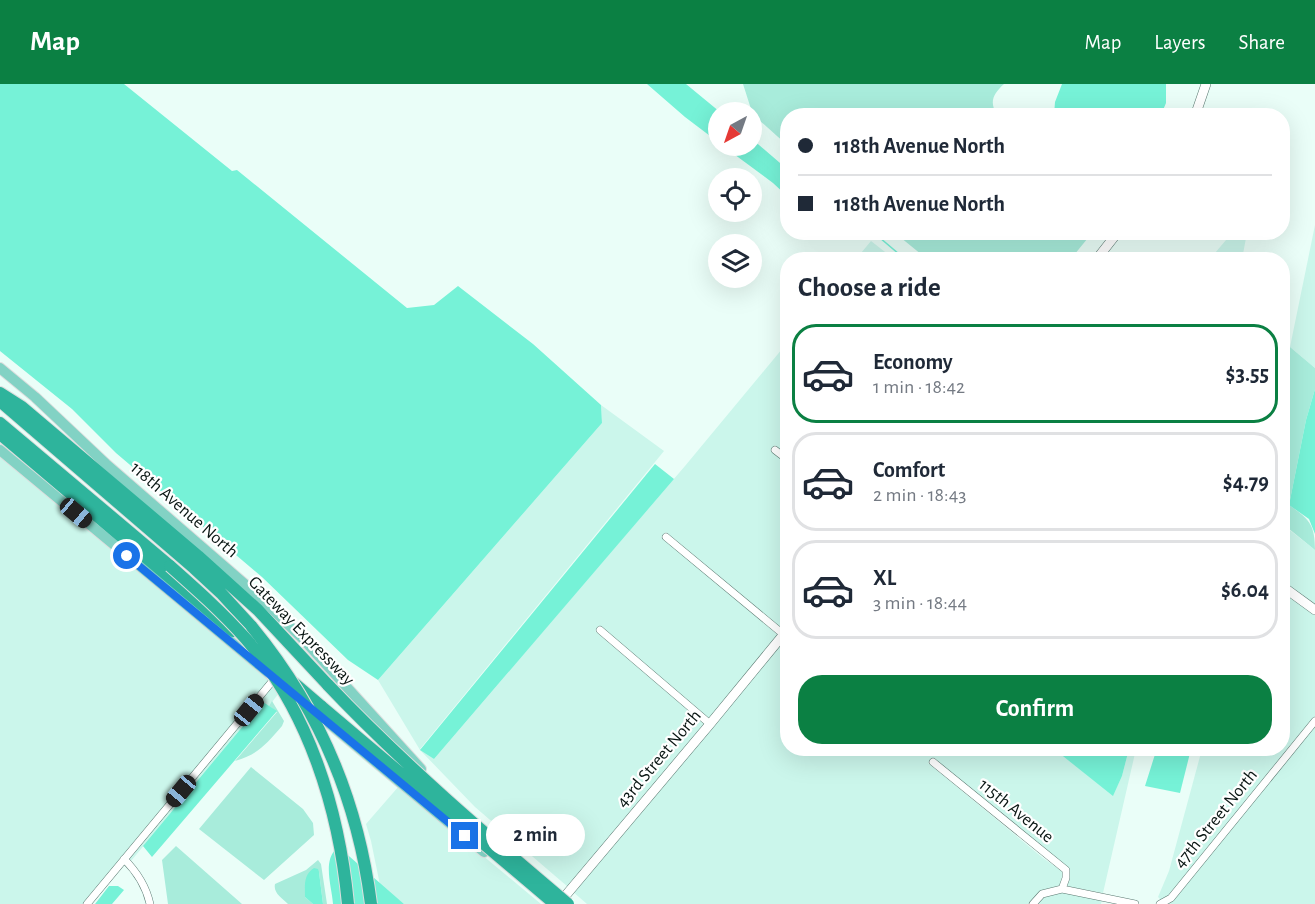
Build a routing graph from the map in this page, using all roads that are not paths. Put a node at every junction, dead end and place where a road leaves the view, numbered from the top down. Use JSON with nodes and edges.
{"nodes":[{"id":1,"x":1206,"y":84,"type":"edge"},
{"id":2,"x":1198,"y":108,"type":"edge"},
{"id":3,"x":1112,"y":240,"type":"edge"},
{"id":4,"x":1102,"y":252,"type":"edge"},
{"id":5,"x":0,"y":368,"type":"edge"},
{"id":6,"x":0,"y":393,"type":"edge"},
{"id":7,"x":0,"y":401,"type":"edge"},
{"id":8,"x":0,"y":423,"type":"edge"},
{"id":9,"x":0,"y":434,"type":"edge"},
{"id":10,"x":0,"y":450,"type":"edge"},
{"id":11,"x":775,"y":450,"type":"dead end"},
{"id":12,"x":780,"y":454,"type":"edge"},
{"id":13,"x":666,"y":537,"type":"dead end"},
{"id":14,"x":1290,"y":592,"type":"edge"},
{"id":15,"x":1315,"y":610,"type":"edge"},
{"id":16,"x":780,"y":628,"type":"edge"},
{"id":17,"x":600,"y":630,"type":"dead end"},
{"id":18,"x":780,"y":638,"type":"edge"},
{"id":19,"x":275,"y":678,"type":"junction"},
{"id":20,"x":1315,"y":722,"type":"edge"},
{"id":21,"x":710,"y":724,"type":"junction"},
{"id":22,"x":1290,"y":753,"type":"edge"},
{"id":23,"x":1287,"y":756,"type":"edge"},
{"id":24,"x":933,"y":762,"type":"dead end"},
{"id":25,"x":124,"y":859,"type":"junction"},
{"id":26,"x":1062,"y":888,"type":"junction"},
{"id":27,"x":567,"y":899,"type":"edge"},
{"id":28,"x":87,"y":904,"type":"edge"},
{"id":29,"x":150,"y":904,"type":"edge"},
{"id":30,"x":348,"y":904,"type":"edge"},
{"id":31,"x":371,"y":904,"type":"edge"},
{"id":32,"x":548,"y":904,"type":"edge"},
{"id":33,"x":555,"y":904,"type":"edge"},
{"id":34,"x":576,"y":904,"type":"edge"},
{"id":35,"x":1034,"y":904,"type":"edge"},
{"id":36,"x":1135,"y":904,"type":"edge"},
{"id":37,"x":1160,"y":904,"type":"edge"}],
"edges":[{"from":1,"to":2,"type":"street"},
{"from":3,"to":4,"type":"street"},
{"from":5,"to":27,"type":"main road","name":"118th Avenue North"},
{"from":6,"to":27,"type":"highway","name":"Gateway Expressway","bridge":true},
{"from":7,"to":31,"type":"highway","name":"Gateway Expressway","bridge":true},
{"from":8,"to":30,"type":"highway","bridge":true},
{"from":9,"to":33,"type":"highway","name":"Gateway Expressway","bridge":true},
{"from":10,"to":19,"type":"main road"},
{"from":11,"to":12,"type":"street"},
{"from":13,"to":16,"type":"street"},
{"from":14,"to":15,"type":"street"},
{"from":17,"to":21,"type":"street"},
{"from":18,"to":21,"type":"street","name":"43rd Street North"},
{"from":19,"to":25,"type":"street"},
{"from":19,"to":32,"type":"main road"},
{"from":20,"to":22,"type":"street","name":"47th Street North"},
{"from":21,"to":27,"type":"street","name":"43rd Street North"},
{"from":23,"to":37,"type":"street","name":"47th Street North"},
{"from":24,"to":26,"type":"street","name":"115th Avenue"},
{"from":25,"to":28,"type":"street"},
{"from":25,"to":29,"type":"street"},
{"from":26,"to":35,"type":"street"},
{"from":26,"to":36,"type":"street"},
{"from":27,"to":32,"type":"street","name":"43rd Street North"},
{"from":27,"to":34,"type":"main road","name":"118th Avenue North"}]}
